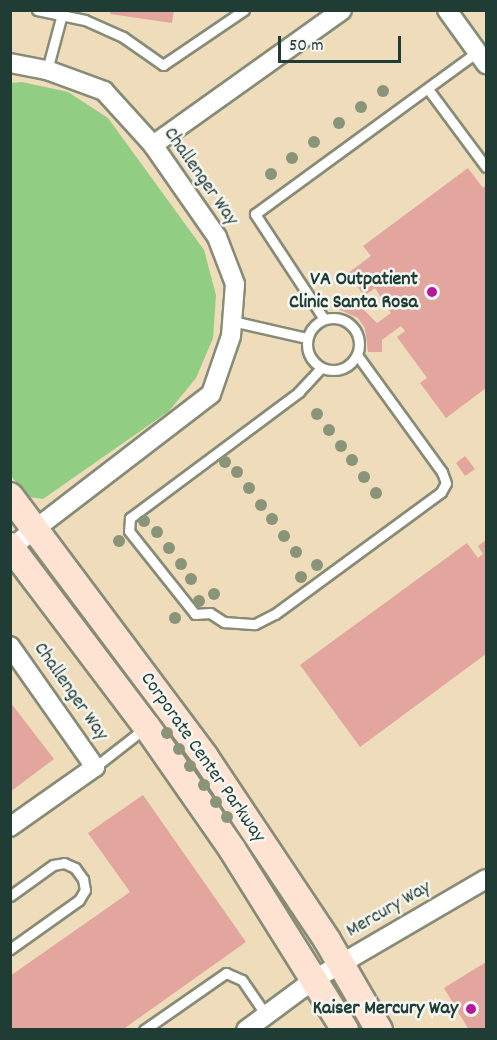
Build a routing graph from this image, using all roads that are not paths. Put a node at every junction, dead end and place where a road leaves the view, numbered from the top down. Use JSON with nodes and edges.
{"nodes":[{"id":1,"x":38,"y":10,"type":"edge"},
{"id":2,"x":244,"y":10,"type":"edge"},
{"id":3,"x":342,"y":10,"type":"edge"},
{"id":4,"x":447,"y":10,"type":"edge"},
{"id":5,"x":62,"y":14,"type":"junction"},
{"id":6,"x":482,"y":58,"type":"edge"},
{"id":7,"x":10,"y":63,"type":"edge"},
{"id":8,"x":47,"y":70,"type":"junction"},
{"id":9,"x":428,"y":89,"type":"junction"},
{"id":10,"x":153,"y":146,"type":"junction"},
{"id":11,"x":486,"y":167,"type":"edge"},
{"id":12,"x":324,"y":319,"type":"junction"},
{"id":13,"x":232,"y":321,"type":"junction"},
{"id":14,"x":307,"y":338,"type":"junction"},
{"id":15,"x":357,"y":355,"type":"junction"},
{"id":16,"x":321,"y":368,"type":"junction"},
{"id":17,"x":10,"y":496,"type":"edge"},
{"id":18,"x":36,"y":528,"type":"junction"},
{"id":19,"x":11,"y":547,"type":"edge"},
{"id":20,"x":10,"y":646,"type":"edge"},
{"id":21,"x":147,"y":727,"type":"junction"},
{"id":22,"x":95,"y":767,"type":"junction"},
{"id":23,"x":10,"y":827,"type":"edge"},
{"id":24,"x":486,"y":879,"type":"edge"},
{"id":25,"x":10,"y":896,"type":"edge"},
{"id":26,"x":10,"y":949,"type":"edge"},
{"id":27,"x":341,"y":964,"type":"junction"},
{"id":28,"x":315,"y":980,"type":"junction"},
{"id":29,"x":266,"y":1014,"type":"junction"},
{"id":30,"x":144,"y":1029,"type":"edge"},
{"id":31,"x":246,"y":1029,"type":"edge"},
{"id":32,"x":345,"y":1029,"type":"edge"},
{"id":33,"x":379,"y":1029,"type":"edge"}],
"edges":[{"from":1,"to":5,"type":"lane"},
{"from":2,"to":5,"type":"lane"},
{"from":3,"to":10,"type":"street"},
{"from":4,"to":6,"type":"street"},
{"from":5,"to":8,"type":"lane"},
{"from":6,"to":9,"type":"lane"},
{"from":7,"to":8,"type":"street","name":"Challenger Way"},
{"from":8,"to":10,"type":"street","name":"Challenger Way"},
{"from":9,"to":11,"type":"lane"},
{"from":9,"to":12,"type":"lane"},
{"from":10,"to":13,"type":"street","name":"Challenger Way"},
{"from":12,"to":14,"type":"lane"},
{"from":12,"to":15,"type":"lane"},
{"from":13,"to":14,"type":"lane"},
{"from":13,"to":18,"type":"street","name":"Challenger Way"},
{"from":14,"to":16,"type":"lane"},
{"from":15,"to":16,"type":"lane"},
{"from":15,"to":16,"type":"lane"},
{"from":17,"to":18,"type":"street","name":"Corporate Center Parkway"},
{"from":18,"to":19,"type":"street","name":"Challenger Way"},
{"from":18,"to":27,"type":"street","name":"Corporate Center Parkway"},
{"from":19,"to":21,"type":"street","name":"Corporate Center Parkway"},
{"from":20,"to":22,"type":"street","name":"Challenger Way"},
{"from":21,"to":22,"type":"lane"},
{"from":21,"to":28,"type":"street","name":"Corporate Center Parkway"},
{"from":22,"to":23,"type":"street","name":"Challenger Way"},
{"from":24,"to":27,"type":"street","name":"Mercury Way"},
{"from":25,"to":26,"type":"lane"},
{"from":27,"to":28,"type":"street","name":"Mercury Way"},
{"from":27,"to":33,"type":"street","name":"Corporate Center Parkway"},
{"from":28,"to":29,"type":"street","name":"Mercury Way"},
{"from":28,"to":32,"type":"street","name":"Corporate Center Parkway"},
{"from":29,"to":30,"type":"lane"},
{"from":29,"to":31,"type":"street","name":"Mercury Way"}]}
